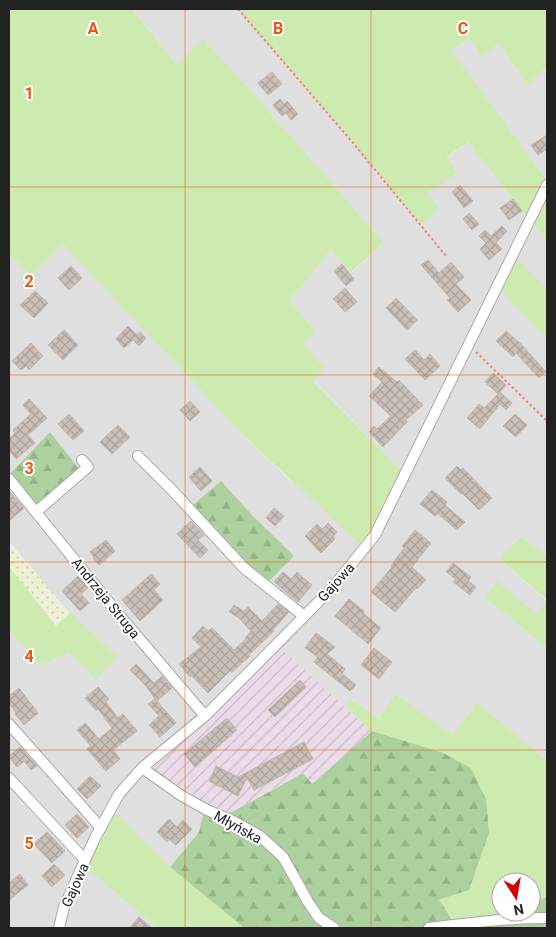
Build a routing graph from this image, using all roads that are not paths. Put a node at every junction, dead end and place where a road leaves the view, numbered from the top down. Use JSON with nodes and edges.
{"nodes":[{"id":1,"x":547,"y":185,"type":"edge"},
{"id":2,"x":138,"y":456,"type":"dead end"},
{"id":3,"x":82,"y":460,"type":"dead end"},
{"id":4,"x":9,"y":479,"type":"edge"},
{"id":5,"x":36,"y":512,"type":"junction"},
{"id":6,"x":304,"y":616,"type":"junction"},
{"id":7,"x":205,"y":716,"type":"junction"},
{"id":8,"x":9,"y":724,"type":"edge"},
{"id":9,"x":142,"y":768,"type":"junction"},
{"id":10,"x":9,"y":778,"type":"edge"},
{"id":11,"x":101,"y":828,"type":"junction"},
{"id":12,"x":86,"y":860,"type":"junction"},
{"id":13,"x":547,"y":918,"type":"edge"},
{"id":14,"x":60,"y":928,"type":"edge"},
{"id":15,"x":334,"y":928,"type":"edge"},
{"id":16,"x":429,"y":928,"type":"edge"}],
"edges":[{"from":1,"to":6,"type":"street","name":"Gajowa"},
{"from":2,"to":6,"type":"street"},
{"from":3,"to":5,"type":"street"},
{"from":4,"to":5,"type":"street","name":"Andrzeja Struga"},
{"from":5,"to":7,"type":"street","name":"Andrzeja Struga"},
{"from":6,"to":7,"type":"street","name":"Gajowa"},
{"from":7,"to":9,"type":"street","name":"Gajowa"},
{"from":8,"to":11,"type":"street"},
{"from":9,"to":11,"type":"street","name":"Gajowa"},
{"from":9,"to":15,"type":"street","name":"Młyńska"},
{"from":10,"to":12,"type":"street"},
{"from":11,"to":12,"type":"street","name":"Gajowa"},
{"from":12,"to":14,"type":"street","name":"Gajowa"},
{"from":13,"to":16,"type":"street"}]}
